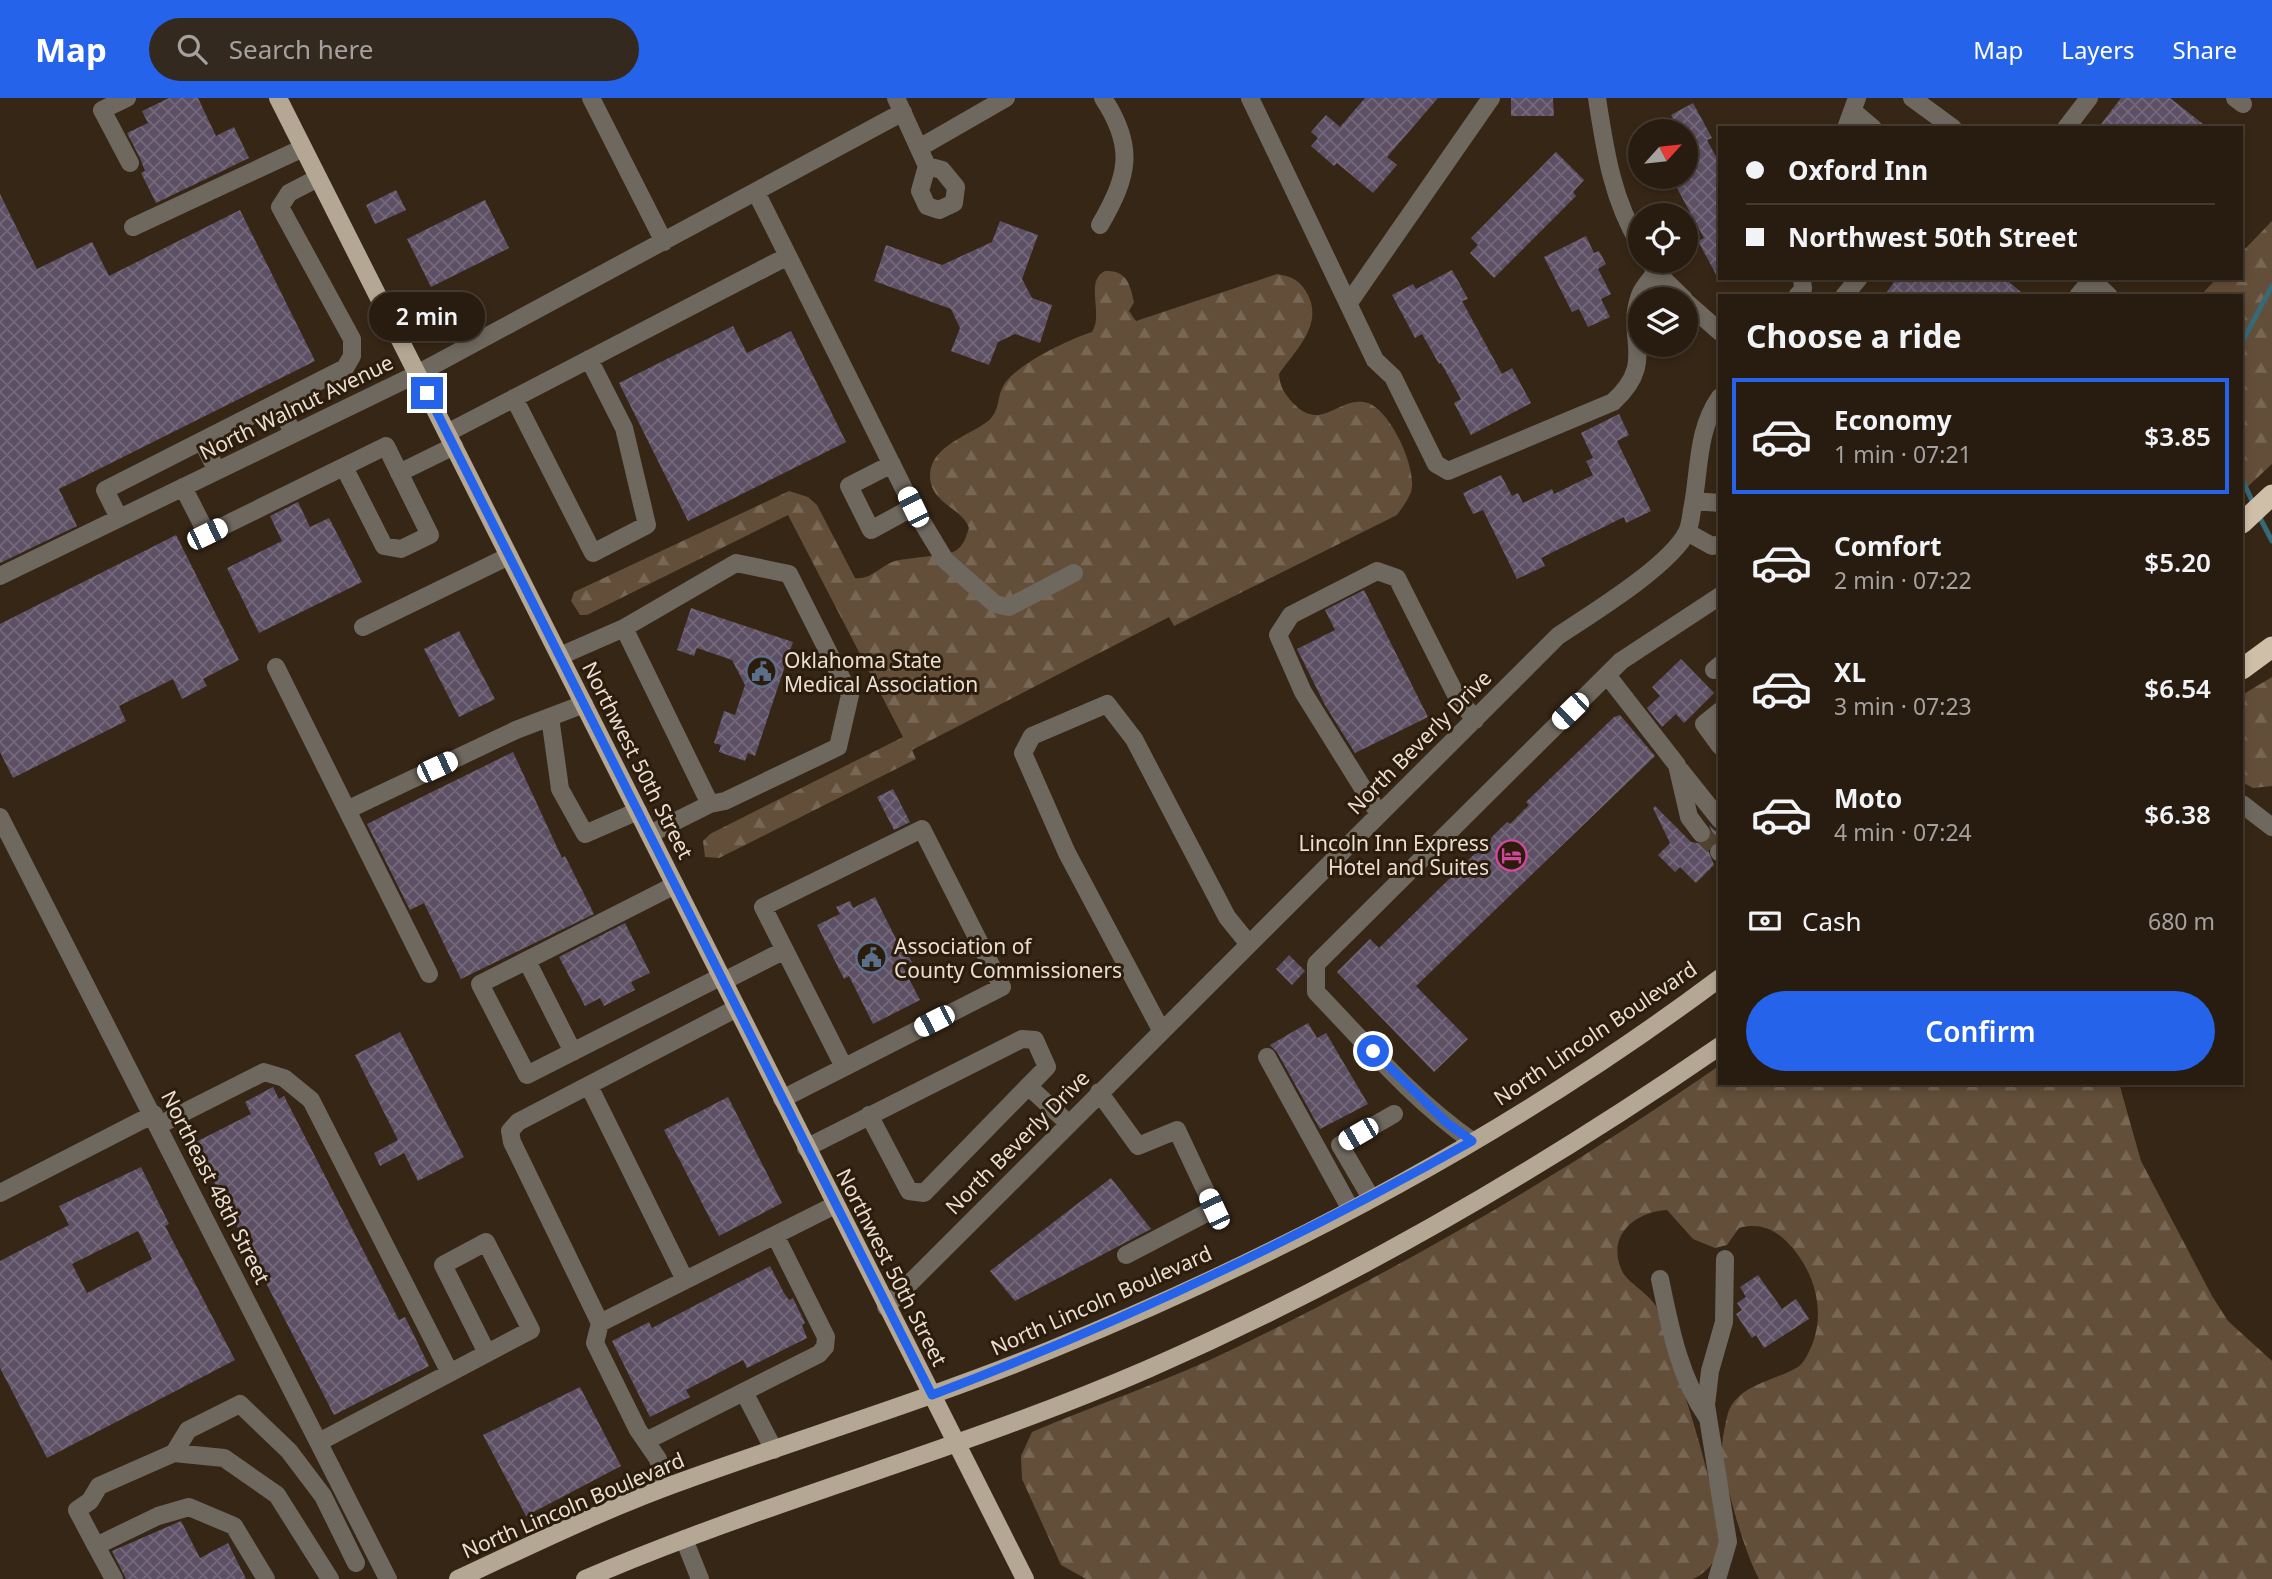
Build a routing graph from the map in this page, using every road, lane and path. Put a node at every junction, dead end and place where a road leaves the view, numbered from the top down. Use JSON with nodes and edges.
{"nodes":[{"id":1,"x":127,"y":98,"type":"edge"},
{"id":2,"x":278,"y":98,"type":"edge"},
{"id":3,"x":591,"y":98,"type":"edge"},
{"id":4,"x":1006,"y":98,"type":"edge"},
{"id":5,"x":1103,"y":98,"type":"edge"},
{"id":6,"x":1250,"y":98,"type":"edge"},
{"id":7,"x":1491,"y":98,"type":"edge"},
{"id":8,"x":1597,"y":98,"type":"edge"},
{"id":9,"x":1912,"y":98,"type":"edge"},
{"id":10,"x":2089,"y":98,"type":"edge"},
{"id":11,"x":900,"y":105,"type":"edge"},
{"id":12,"x":1852,"y":112,"type":"edge"},
{"id":13,"x":1871,"y":126,"type":"edge"},
{"id":14,"x":1950,"y":126,"type":"edge"},
{"id":15,"x":2068,"y":126,"type":"edge"},
{"id":16,"x":303,"y":148,"type":"junction"},
{"id":17,"x":919,"y":148,"type":"junction"},
{"id":18,"x":130,"y":163,"type":"dead end"},
{"id":19,"x":927,"y":166,"type":"dead end"},
{"id":20,"x":318,"y":178,"type":"junction"},
{"id":21,"x":756,"y":192,"type":"junction"},
{"id":22,"x":1100,"y":225,"type":"dead end"},
{"id":23,"x":1628,"y":225,"type":"edge"},
{"id":24,"x":133,"y":227,"type":"dead end"},
{"id":25,"x":664,"y":242,"type":"junction"},
{"id":26,"x":788,"y":256,"type":"junction"},
{"id":27,"x":1650,"y":273,"type":"edge"},
{"id":28,"x":1660,"y":273,"type":"edge"},
{"id":29,"x":1857,"y":280,"type":"edge"},
{"id":30,"x":2090,"y":280,"type":"edge"},
{"id":31,"x":2092,"y":280,"type":"edge"},
{"id":32,"x":1673,"y":287,"type":"edge"},
{"id":33,"x":1846,"y":294,"type":"edge"},
{"id":34,"x":2080,"y":294,"type":"edge"},
{"id":35,"x":2107,"y":294,"type":"edge"},
{"id":36,"x":1348,"y":304,"type":"junction"},
{"id":37,"x":1698,"y":312,"type":"edge"},
{"id":38,"x":1718,"y":330,"type":"edge"},
{"id":39,"x":589,"y":359,"type":"junction"},
{"id":40,"x":417,"y":373,"type":"junction"},
{"id":41,"x":514,"y":398,"type":"junction"},
{"id":42,"x":1718,"y":400,"type":"edge"},
{"id":43,"x":279,"y":402,"type":"junction"},
{"id":44,"x":293,"y":434,"type":"junction"},
{"id":45,"x":451,"y":440,"type":"junction"},
{"id":46,"x":202,"y":441,"type":"junction"},
{"id":47,"x":892,"y":464,"type":"junction"},
{"id":48,"x":344,"y":467,"type":"junction"},
{"id":49,"x":216,"y":471,"type":"junction"},
{"id":50,"x":399,"y":473,"type":"junction"},
{"id":51,"x":183,"y":487,"type":"junction"},
{"id":52,"x":2272,"y":495,"type":"edge"},
{"id":53,"x":1694,"y":501,"type":"junction"},
{"id":54,"x":1718,"y":503,"type":"edge"},
{"id":55,"x":913,"y":507,"type":"junction"},
{"id":56,"x":119,"y":518,"type":"junction"},
{"id":57,"x":2243,"y":522,"type":"edge"},
{"id":58,"x":1687,"y":532,"type":"junction"},
{"id":59,"x":1718,"y":544,"type":"edge"},
{"id":60,"x":509,"y":556,"type":"junction"},
{"id":61,"x":1074,"y":573,"type":"dead end"},
{"id":62,"x":0,"y":576,"type":"edge"},
{"id":63,"x":1718,"y":597,"type":"edge"},
{"id":64,"x":363,"y":627,"type":"dead end"},
{"id":65,"x":624,"y":628,"type":"junction"},
{"id":66,"x":2268,"y":650,"type":"edge"},
{"id":67,"x":560,"y":656,"type":"junction"},
{"id":68,"x":276,"y":667,"type":"dead end"},
{"id":69,"x":2243,"y":668,"type":"edge"},
{"id":70,"x":1607,"y":675,"type":"junction"},
{"id":71,"x":584,"y":704,"type":"junction"},
{"id":72,"x":1718,"y":713,"type":"edge"},
{"id":73,"x":550,"y":717,"type":"junction"},
{"id":74,"x":1475,"y":720,"type":"junction"},
{"id":75,"x":1718,"y":743,"type":"edge"},
{"id":76,"x":1677,"y":765,"type":"junction"},
{"id":77,"x":710,"y":804,"type":"junction"},
{"id":78,"x":2243,"y":805,"type":"edge"},
{"id":79,"x":347,"y":810,"type":"junction"},
{"id":80,"x":638,"y":811,"type":"junction"},
{"id":81,"x":1379,"y":814,"type":"junction"},
{"id":82,"x":0,"y":817,"type":"edge"},
{"id":83,"x":1718,"y":817,"type":"edge"},
{"id":84,"x":2272,"y":827,"type":"edge"},
{"id":85,"x":1701,"y":833,"type":"tunnel mouth"},
{"id":86,"x":650,"y":835,"type":"junction"},
{"id":87,"x":676,"y":884,"type":"junction"},
{"id":88,"x":1248,"y":943,"type":"junction"},
{"id":89,"x":785,"y":950,"type":"junction"},
{"id":90,"x":527,"y":961,"type":"junction"},
{"id":91,"x":429,"y":974,"type":"dead end"},
{"id":92,"x":723,"y":978,"type":"junction"},
{"id":93,"x":1718,"y":979,"type":"edge"},
{"id":94,"x":737,"y":1008,"type":"junction"},
{"id":95,"x":1161,"y":1030,"type":"junction"},
{"id":96,"x":1718,"y":1046,"type":"edge"},
{"id":97,"x":573,"y":1052,"type":"junction"},
{"id":98,"x":1267,"y":1056,"type":"dead end"},
{"id":99,"x":844,"y":1067,"type":"junction"},
{"id":100,"x":589,"y":1086,"type":"junction"},
{"id":101,"x":1028,"y":1087,"type":"junction"},
{"id":102,"x":1099,"y":1092,"type":"junction"},
{"id":103,"x":782,"y":1099,"type":"junction"},
{"id":104,"x":1394,"y":1114,"type":"dead end"},
{"id":105,"x":869,"y":1115,"type":"junction"},
{"id":106,"x":157,"y":1120,"type":"junction"},
{"id":107,"x":1068,"y":1123,"type":"junction"},
{"id":108,"x":1472,"y":1141,"type":"junction"},
{"id":109,"x":806,"y":1148,"type":"junction"},
{"id":110,"x":0,"y":1193,"type":"edge"},
{"id":111,"x":1371,"y":1198,"type":"junction"},
{"id":112,"x":835,"y":1205,"type":"junction"},
{"id":113,"x":1350,"y":1208,"type":"junction"},
{"id":114,"x":775,"y":1235,"type":"junction"},
{"id":115,"x":1126,"y":1255,"type":"dead end"},
{"id":116,"x":1725,"y":1259,"type":"dead end"},
{"id":117,"x":1660,"y":1279,"type":"dead end"},
{"id":118,"x":685,"y":1280,"type":"junction"},
{"id":119,"x":886,"y":1307,"type":"junction"},
{"id":120,"x":600,"y":1323,"type":"junction"},
{"id":121,"x":487,"y":1353,"type":"junction"},
{"id":122,"x":450,"y":1373,"type":"junction"},
{"id":123,"x":744,"y":1392,"type":"junction"},
{"id":124,"x":932,"y":1395,"type":"junction"},
{"id":125,"x":1707,"y":1417,"type":"junction"},
{"id":126,"x":646,"y":1441,"type":"junction"},
{"id":127,"x":319,"y":1442,"type":"junction"},
{"id":128,"x":957,"y":1444,"type":"junction"},
{"id":129,"x":774,"y":1450,"type":"junction"},
{"id":130,"x":174,"y":1453,"type":"junction"},
{"id":131,"x":666,"y":1487,"type":"junction"},
{"id":132,"x":684,"y":1539,"type":"junction"},
{"id":133,"x":96,"y":1546,"type":"junction"},
{"id":134,"x":375,"y":1553,"type":"junction"},
{"id":135,"x":356,"y":1563,"type":"junction"},
{"id":136,"x":330,"y":1578,"type":"edge"},
{"id":137,"x":114,"y":1579,"type":"edge"},
{"id":138,"x":266,"y":1579,"type":"edge"},
{"id":139,"x":388,"y":1579,"type":"edge"},
{"id":140,"x":458,"y":1579,"type":"edge"},
{"id":141,"x":585,"y":1579,"type":"edge"},
{"id":142,"x":700,"y":1579,"type":"edge"},
{"id":143,"x":1025,"y":1579,"type":"edge"},
{"id":144,"x":1717,"y":1579,"type":"edge"}],
"edges":[{"from":1,"to":18,"type":"street"},
{"from":2,"to":16,"type":"main road","name":"Northwest 50th Street"},
{"from":3,"to":25,"type":"street"},
{"from":4,"to":17,"type":"street"},
{"from":5,"to":22,"type":"street"},
{"from":6,"to":36,"type":"street"},
{"from":7,"to":36,"type":"street"},
{"from":8,"to":23,"type":"street"},
{"from":9,"to":14,"type":"street"},
{"from":10,"to":15,"type":"street"},
{"from":11,"to":17,"type":"street"},
{"from":11,"to":21,"type":"street","name":"North Walnut Avenue"},
{"from":12,"to":13,"type":"street"},
{"from":16,"to":20,"type":"main road","name":"Northwest 50th Street"},
{"from":16,"to":24,"type":"street"},
{"from":17,"to":19,"type":"street"},
{"from":20,"to":40,"type":"main road","name":"Northwest 50th Street"},
{"from":20,"to":43,"type":"street"},
{"from":21,"to":25,"type":"street","name":"North Walnut Avenue"},
{"from":21,"to":26,"type":"street"},
{"from":25,"to":40,"type":"street","name":"North Walnut Avenue"},
{"from":26,"to":39,"type":"street"},
{"from":26,"to":47,"type":"street"},
{"from":27,"to":36,"type":"street"},
{"from":28,"to":32,"type":"street"},
{"from":29,"to":33,"type":"street"},
{"from":30,"to":34,"type":"street"},
{"from":31,"to":35,"type":"street"},
{"from":37,"to":38,"type":"street"},
{"from":39,"to":41,"type":"street"},
{"from":39,"to":41,"type":"street"},
{"from":40,"to":44,"type":"street","name":"North Walnut Avenue"},
{"from":40,"to":45,"type":"main road","name":"Northwest 50th Street"},
{"from":41,"to":45,"type":"street"},
{"from":42,"to":53,"type":"street","name":"North Beverly Drive"},
{"from":43,"to":44,"type":"street"},
{"from":43,"to":46,"type":"street"},
{"from":44,"to":49,"type":"street","name":"North Walnut Avenue"},
{"from":45,"to":50,"type":"street"},
{"from":45,"to":60,"type":"main road","name":"Northwest 50th Street"},
{"from":46,"to":49,"type":"street"},
{"from":46,"to":56,"type":"street"},
{"from":47,"to":55,"type":"street"},
{"from":47,"to":55,"type":"street"},
{"from":48,"to":50,"type":"street"},
{"from":48,"to":50,"type":"street"},
{"from":48,"to":51,"type":"street"},
{"from":49,"to":51,"type":"street","name":"North Walnut Avenue"},
{"from":51,"to":56,"type":"street","name":"North Walnut Avenue"},
{"from":52,"to":57,"type":"highway"},
{"from":53,"to":54,"type":"street"},
{"from":53,"to":58,"type":"street","name":"North Beverly Drive"},
{"from":55,"to":61,"type":"street"},
{"from":56,"to":62,"type":"street","name":"North Walnut Avenue"},
{"from":58,"to":59,"type":"street"},
{"from":58,"to":74,"type":"street","name":"North Beverly Drive"},
{"from":60,"to":64,"type":"street"},
{"from":60,"to":67,"type":"main road","name":"Northwest 50th Street"},
{"from":63,"to":70,"type":"street"},
{"from":65,"to":67,"type":"street"},
{"from":65,"to":77,"type":"street"},
{"from":65,"to":77,"type":"street"},
{"from":66,"to":69,"type":"highway"},
{"from":67,"to":71,"type":"main road","name":"Northwest 50th Street"},
{"from":68,"to":79,"type":"street"},
{"from":70,"to":76,"type":"street"},
{"from":70,"to":108,"type":"street"},
{"from":71,"to":73,"type":"street"},
{"from":71,"to":80,"type":"main road","name":"Northwest 50th Street"},
{"from":72,"to":75,"type":"street"},
{"from":73,"to":79,"type":"street"},
{"from":73,"to":80,"type":"street"},
{"from":74,"to":81,"type":"street","name":"North Beverly Drive"},
{"from":74,"to":81,"type":"street"},
{"from":76,"to":83,"type":"street"},
{"from":76,"to":85,"type":"street"},
{"from":77,"to":86,"type":"street"},
{"from":78,"to":84,"type":"street"},
{"from":79,"to":91,"type":"street"},
{"from":80,"to":86,"type":"main road","name":"Northwest 50th Street"},
{"from":81,"to":88,"type":"street","name":"North Beverly Drive"},
{"from":82,"to":106,"type":"street","name":"Northeast 48th Street"},
{"from":86,"to":87,"type":"main road","name":"Northwest 50th Street"},
{"from":87,"to":90,"type":"street"},
{"from":87,"to":92,"type":"main road","name":"Northwest 50th Street"},
{"from":88,"to":95,"type":"street","name":"North Beverly Drive"},
{"from":88,"to":95,"type":"street"},
{"from":89,"to":92,"type":"street"},
{"from":89,"to":99,"type":"street"},
{"from":89,"to":99,"type":"street"},
{"from":90,"to":97,"type":"street"},
{"from":90,"to":97,"type":"street"},
{"from":92,"to":94,"type":"main road","name":"Northwest 50th Street"},
{"from":92,"to":97,"type":"street"},
{"from":93,"to":108,"type":"main road","name":"North Lincoln Boulevard"},
{"from":94,"to":100,"type":"street"},
{"from":94,"to":103,"type":"main road","name":"Northwest 50th Street"},
{"from":95,"to":102,"type":"street","name":"North Beverly Drive"},
{"from":96,"to":128,"type":"main road"},
{"from":98,"to":113,"type":"street"},
{"from":99,"to":103,"type":"street"},
{"from":100,"to":118,"type":"street"},
{"from":100,"to":120,"type":"street"},
{"from":101,"to":105,"type":"street"},
{"from":101,"to":105,"type":"street"},
{"from":101,"to":107,"type":"street"},
{"from":102,"to":107,"type":"street","name":"North Beverly Drive"},
{"from":102,"to":115,"type":"street"},
{"from":103,"to":109,"type":"main road","name":"Northwest 50th Street"},
{"from":104,"to":111,"type":"street"},
{"from":105,"to":109,"type":"street"},
{"from":106,"to":110,"type":"street"},
{"from":106,"to":122,"type":"street"},
{"from":106,"to":127,"type":"street","name":"Northeast 48th Street"},
{"from":107,"to":119,"type":"street","name":"North Beverly Drive"},
{"from":108,"to":111,"type":"main road","name":"North Lincoln Boulevard"},
{"from":109,"to":112,"type":"main road","name":"Northwest 50th Street"},
{"from":111,"to":113,"type":"main road","name":"North Lincoln Boulevard"},
{"from":112,"to":114,"type":"street"},
{"from":112,"to":119,"type":"main road","name":"Northwest 50th Street"},
{"from":113,"to":124,"type":"main road","name":"North Lincoln Boulevard"},
{"from":114,"to":118,"type":"street"},
{"from":114,"to":123,"type":"street"},
{"from":116,"to":125,"type":"street"},
{"from":117,"to":125,"type":"street"},
{"from":118,"to":120,"type":"street"},
{"from":119,"to":124,"type":"main road","name":"Northwest 50th Street"},
{"from":120,"to":126,"type":"street"},
{"from":121,"to":121,"type":"street"},
{"from":121,"to":122,"type":"street"},
{"from":122,"to":127,"type":"street"},
{"from":123,"to":126,"type":"street"},
{"from":123,"to":129,"type":"street"},
{"from":124,"to":128,"type":"main road","name":"Northwest 50th Street"},
{"from":124,"to":129,"type":"main road","name":"North Lincoln Boulevard"},
{"from":125,"to":144,"type":"street"},
{"from":126,"to":131,"type":"street"},
{"from":127,"to":134,"type":"street","name":"Northeast 48th Street"},
{"from":128,"to":132,"type":"main road"},
{"from":128,"to":143,"type":"main road","name":"Northwest 50th Street"},
{"from":129,"to":131,"type":"main road","name":"North Lincoln Boulevard"},
{"from":130,"to":133,"type":"street"},
{"from":130,"to":135,"type":"street"},
{"from":130,"to":136,"type":"street"},
{"from":131,"to":140,"type":"main road","name":"North Lincoln Boulevard"},
{"from":132,"to":141,"type":"main road"},
{"from":132,"to":142,"type":"street"},
{"from":133,"to":137,"type":"street"},
{"from":133,"to":138,"type":"street"},
{"from":134,"to":135,"type":"street"},
{"from":134,"to":139,"type":"street","name":"Northeast 48th Street"},
{"from":135,"to":136,"type":"street"}]}
